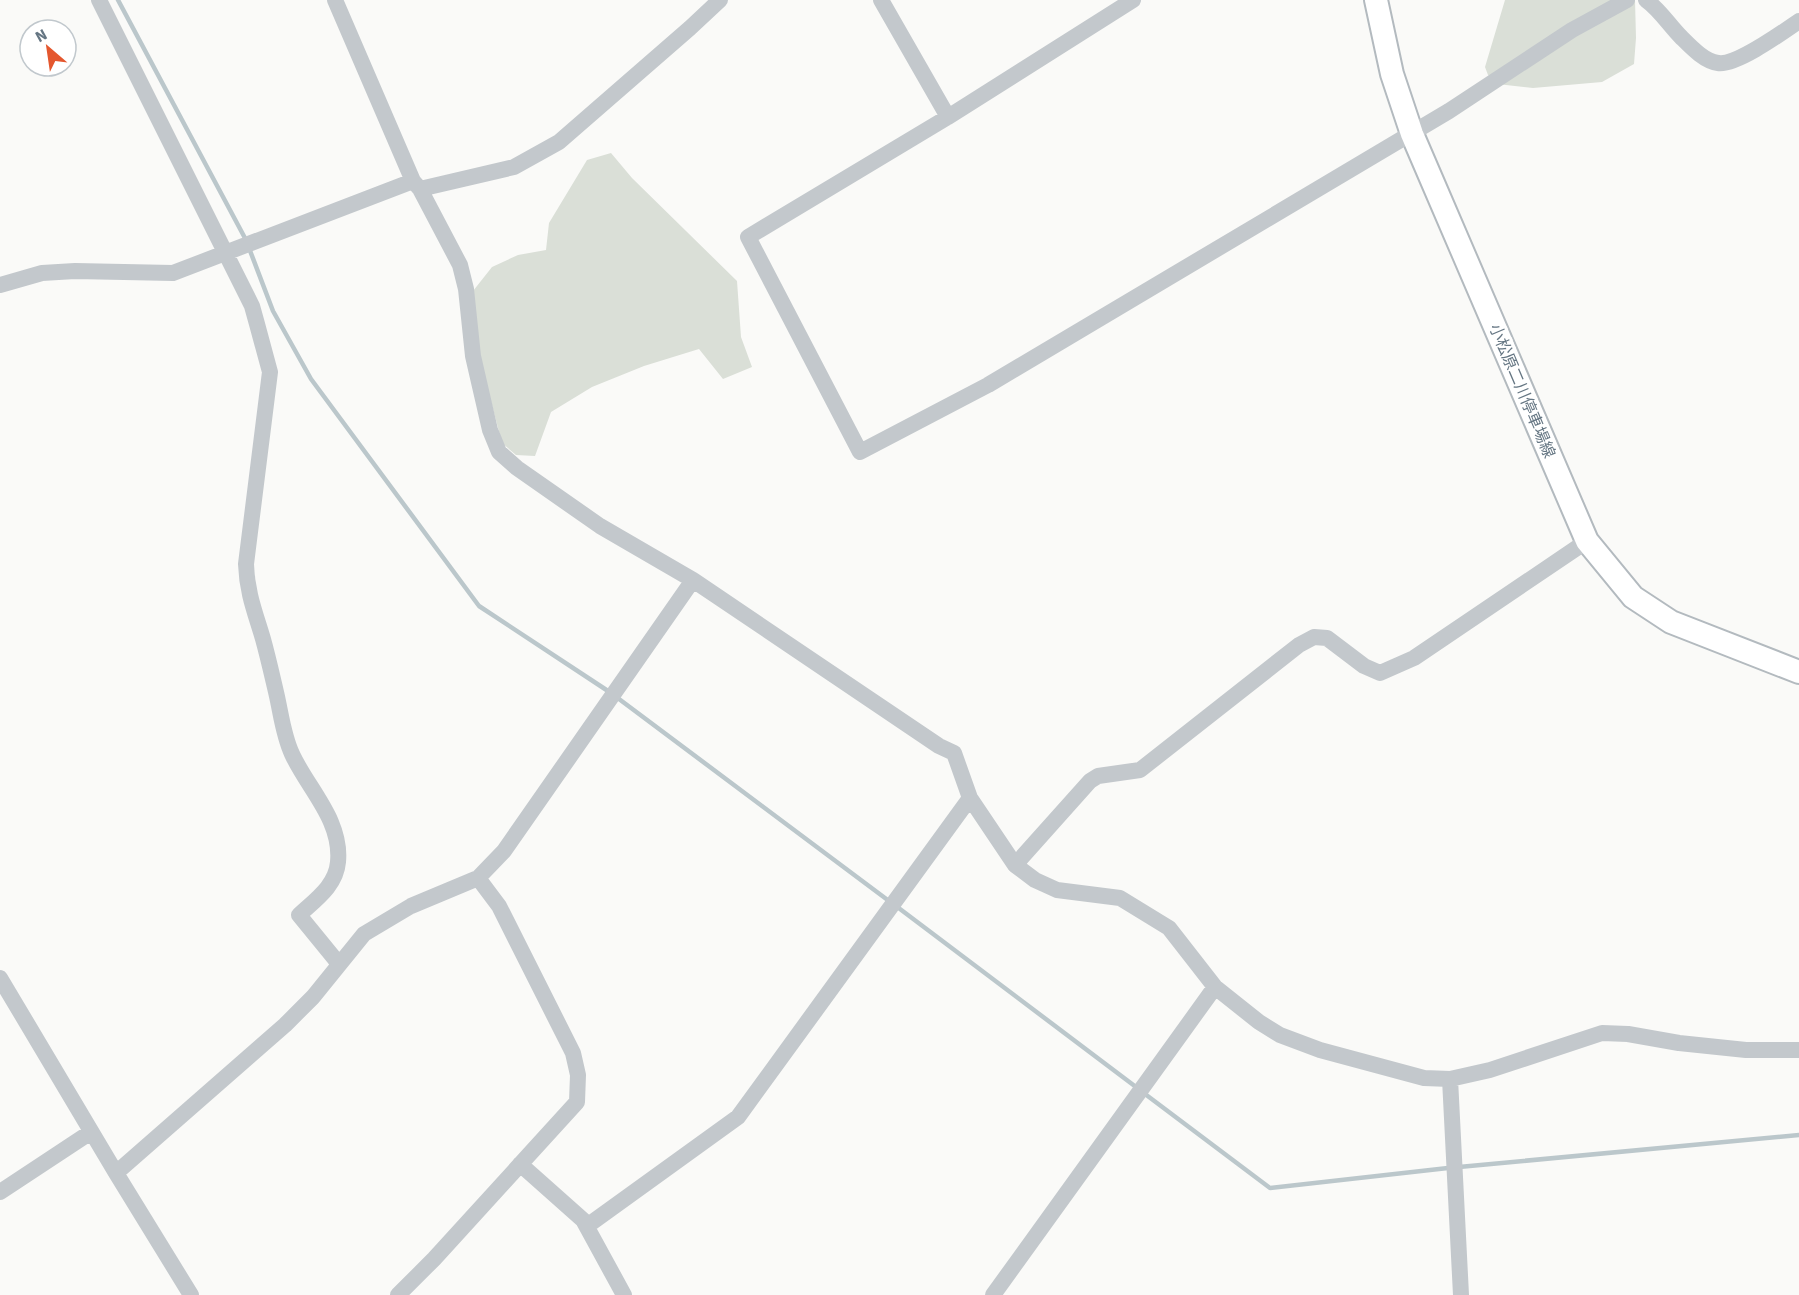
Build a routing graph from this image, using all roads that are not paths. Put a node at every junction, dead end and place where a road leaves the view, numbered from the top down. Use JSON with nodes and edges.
{"nodes":[{"id":1,"x":99,"y":0,"type":"edge"},
{"id":2,"x":335,"y":0,"type":"edge"},
{"id":3,"x":720,"y":0,"type":"edge"},
{"id":4,"x":881,"y":0,"type":"edge"},
{"id":5,"x":1133,"y":0,"type":"edge"},
{"id":6,"x":1376,"y":0,"type":"edge"},
{"id":7,"x":1627,"y":0,"type":"edge"},
{"id":8,"x":1646,"y":0,"type":"edge"},
{"id":9,"x":1799,"y":21,"type":"edge"},
{"id":10,"x":948,"y":117,"type":"junction"},
{"id":11,"x":1412,"y":134,"type":"junction"},
{"id":12,"x":416,"y":185,"type":"junction"},
{"id":13,"x":231,"y":250,"type":"junction"},
{"id":14,"x":0,"y":285,"type":"edge"},
{"id":15,"x":1587,"y":542,"type":"junction"},
{"id":16,"x":693,"y":580,"type":"junction"},
{"id":17,"x":1799,"y":672,"type":"edge"},
{"id":18,"x":970,"y":798,"type":"junction"},
{"id":19,"x":1015,"y":865,"type":"junction"},
{"id":20,"x":478,"y":878,"type":"junction"},
{"id":21,"x":339,"y":964,"type":"junction"},
{"id":22,"x":0,"y":978,"type":"edge"},
{"id":23,"x":1215,"y":987,"type":"junction"},
{"id":24,"x":1799,"y":1050,"type":"edge"},
{"id":25,"x":1450,"y":1079,"type":"junction"},
{"id":26,"x":91,"y":1132,"type":"junction"},
{"id":27,"x":520,"y":1164,"type":"junction"},
{"id":28,"x":116,"y":1173,"type":"junction"},
{"id":29,"x":0,"y":1192,"type":"edge"},
{"id":30,"x":587,"y":1226,"type":"junction"},
{"id":31,"x":191,"y":1295,"type":"edge"},
{"id":32,"x":398,"y":1295,"type":"edge"},
{"id":33,"x":624,"y":1295,"type":"edge"},
{"id":34,"x":993,"y":1295,"type":"edge"},
{"id":35,"x":1461,"y":1295,"type":"edge"}],
"edges":[{"from":1,"to":13,"type":"street"},
{"from":2,"to":12,"type":"street"},
{"from":3,"to":12,"type":"street"},
{"from":4,"to":10,"type":"street"},
{"from":5,"to":10,"type":"street"},
{"from":6,"to":11,"type":"main road","name":"小松原二川停車場線"},
{"from":7,"to":11,"type":"street"},
{"from":8,"to":9,"type":"street"},
{"from":10,"to":11,"type":"street"},
{"from":11,"to":15,"type":"main road","name":"小松原二川停車場線"},
{"from":12,"to":13,"type":"street"},
{"from":12,"to":16,"type":"street"},
{"from":13,"to":14,"type":"street"},
{"from":13,"to":21,"type":"street"},
{"from":15,"to":17,"type":"main road","name":"小松原二川停車場線"},
{"from":15,"to":19,"type":"street"},
{"from":16,"to":18,"type":"street"},
{"from":16,"to":20,"type":"street"},
{"from":18,"to":19,"type":"street"},
{"from":18,"to":30,"type":"street"},
{"from":19,"to":23,"type":"street"},
{"from":20,"to":21,"type":"street"},
{"from":20,"to":27,"type":"street"},
{"from":21,"to":28,"type":"street"},
{"from":22,"to":26,"type":"street"},
{"from":23,"to":25,"type":"street"},
{"from":23,"to":34,"type":"street"},
{"from":24,"to":25,"type":"street"},
{"from":25,"to":35,"type":"street"},
{"from":26,"to":28,"type":"street"},
{"from":26,"to":29,"type":"street"},
{"from":27,"to":30,"type":"street"},
{"from":27,"to":32,"type":"street"},
{"from":28,"to":31,"type":"street"},
{"from":30,"to":33,"type":"street"}]}
